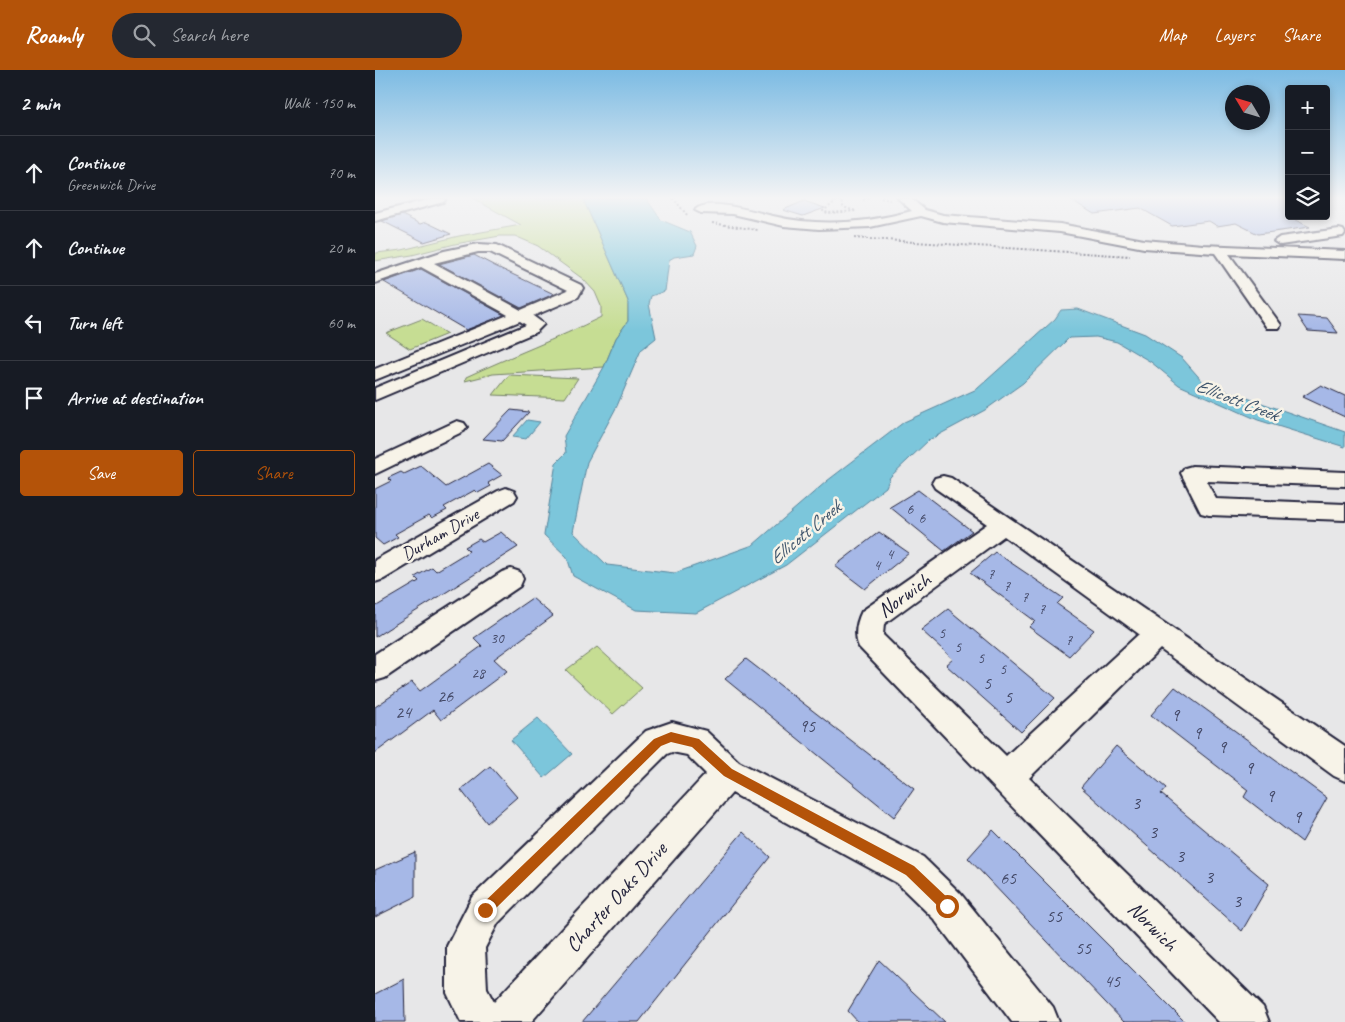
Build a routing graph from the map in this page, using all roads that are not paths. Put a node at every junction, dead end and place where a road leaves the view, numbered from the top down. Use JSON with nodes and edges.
{"nodes":[{"id":1,"x":1136,"y":242,"type":"edge"},
{"id":2,"x":1305,"y":242,"type":"edge"},
{"id":3,"x":1219,"y":250,"type":"junction"},
{"id":4,"x":1325,"y":254,"type":"junction"},
{"id":5,"x":1345,"y":255,"type":"edge"},
{"id":6,"x":425,"y":263,"type":"junction"},
{"id":7,"x":375,"y":279,"type":"edge"},
{"id":8,"x":521,"y":315,"type":"junction"},
{"id":9,"x":1273,"y":325,"type":"dead end"},
{"id":10,"x":375,"y":375,"type":"edge"},
{"id":11,"x":375,"y":395,"type":"edge"},
{"id":12,"x":457,"y":427,"type":"dead end"},
{"id":13,"x":375,"y":467,"type":"edge"},
{"id":14,"x":1345,"y":479,"type":"edge"},
{"id":15,"x":943,"y":483,"type":"dead end"},
{"id":16,"x":506,"y":496,"type":"dead end"},
{"id":17,"x":1345,"y":512,"type":"edge"},
{"id":18,"x":1004,"y":524,"type":"junction"},
{"id":19,"x":375,"y":572,"type":"edge"},
{"id":20,"x":511,"y":579,"type":"dead end"},
{"id":21,"x":1159,"y":634,"type":"junction"},
{"id":22,"x":375,"y":669,"type":"edge"},
{"id":23,"x":1345,"y":765,"type":"edge"},
{"id":24,"x":728,"y":772,"type":"junction"},
{"id":25,"x":1007,"y":778,"type":"junction"},
{"id":26,"x":483,"y":1022,"type":"edge"},
{"id":27,"x":504,"y":1022,"type":"edge"},
{"id":28,"x":1038,"y":1022,"type":"edge"},
{"id":29,"x":1248,"y":1022,"type":"edge"}],
"edges":[{"from":1,"to":3,"type":"street"},
{"from":2,"to":4,"type":"street"},
{"from":3,"to":4,"type":"street"},
{"from":3,"to":9,"type":"street"},
{"from":4,"to":5,"type":"street"},
{"from":6,"to":7,"type":"street"},
{"from":6,"to":8,"type":"street"},
{"from":6,"to":8,"type":"street"},
{"from":8,"to":10,"type":"street"},
{"from":8,"to":11,"type":"street"},
{"from":12,"to":13,"type":"street"},
{"from":14,"to":17,"type":"street"},
{"from":15,"to":18,"type":"street"},
{"from":16,"to":19,"type":"street","name":"Durham Drive"},
{"from":18,"to":21,"type":"street"},
{"from":18,"to":25,"type":"street","name":"Norwich"},
{"from":20,"to":22,"type":"street"},
{"from":21,"to":23,"type":"street"},
{"from":21,"to":25,"type":"street"},
{"from":24,"to":26,"type":"street"},
{"from":24,"to":27,"type":"street","name":"Charter Oaks Drive"},
{"from":24,"to":28,"type":"street"},
{"from":25,"to":29,"type":"street","name":"Norwich"}]}
